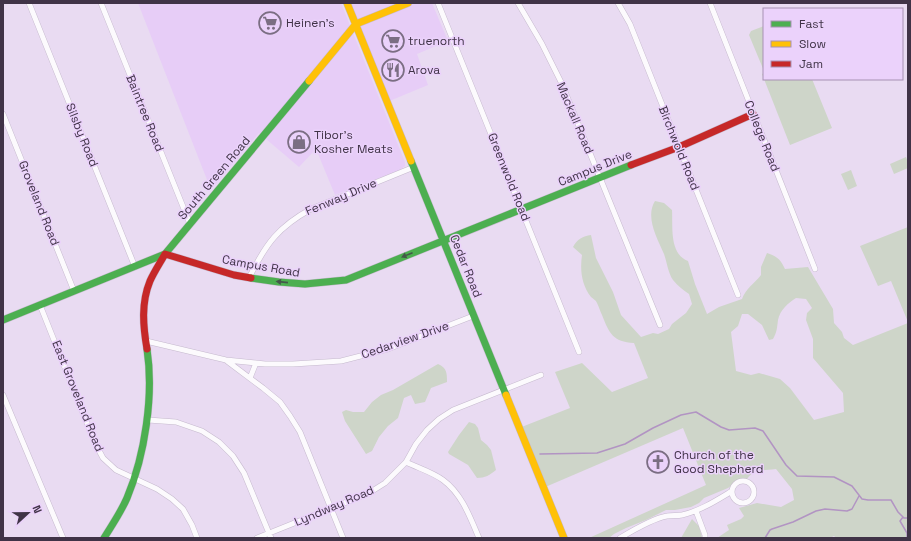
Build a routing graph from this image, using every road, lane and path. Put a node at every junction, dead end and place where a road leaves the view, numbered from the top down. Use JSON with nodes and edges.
{"nodes":[{"id":1,"x":29,"y":3,"type":"edge"},
{"id":2,"x":101,"y":3,"type":"edge"},
{"id":3,"x":347,"y":3,"type":"edge"},
{"id":4,"x":408,"y":3,"type":"edge"},
{"id":5,"x":438,"y":3,"type":"edge"},
{"id":6,"x":518,"y":3,"type":"edge"},
{"id":7,"x":618,"y":3,"type":"edge"},
{"id":8,"x":710,"y":3,"type":"edge"},
{"id":9,"x":356,"y":24,"type":"junction"},
{"id":10,"x":3,"y":114,"type":"edge"},
{"id":11,"x":753,"y":114,"type":"junction"},
{"id":12,"x":679,"y":147,"type":"junction"},
{"id":13,"x":414,"y":167,"type":"junction"},
{"id":14,"x":600,"y":177,"type":"junction"},
{"id":15,"x":522,"y":210,"type":"junction"},
{"id":16,"x":190,"y":224,"type":"junction"},
{"id":17,"x":443,"y":240,"type":"junction"},
{"id":18,"x":164,"y":254,"type":"junction"},
{"id":19,"x":135,"y":267,"type":"junction"},
{"id":20,"x":815,"y":269,"type":"dead end"},
{"id":21,"x":250,"y":276,"type":"junction"},
{"id":22,"x":74,"y":291,"type":"junction"},
{"id":23,"x":738,"y":295,"type":"dead end"},
{"id":24,"x":40,"y":305,"type":"junction"},
{"id":25,"x":474,"y":316,"type":"junction"},
{"id":26,"x":3,"y":320,"type":"edge"},
{"id":27,"x":660,"y":325,"type":"dead end"},
{"id":28,"x":146,"y":341,"type":"junction"},
{"id":29,"x":579,"y":352,"type":"dead end"},
{"id":30,"x":226,"y":360,"type":"junction"},
{"id":31,"x":256,"y":363,"type":"junction"},
{"id":32,"x":541,"y":374,"type":"dead end"},
{"id":33,"x":250,"y":378,"type":"junction"},
{"id":34,"x":503,"y":390,"type":"junction"},
{"id":35,"x":3,"y":394,"type":"edge"},
{"id":36,"x":148,"y":420,"type":"junction"},
{"id":37,"x":406,"y":462,"type":"junction"},
{"id":38,"x":134,"y":480,"type":"junction"},
{"id":39,"x":731,"y":493,"type":"dead end"},
{"id":40,"x":331,"y":509,"type":"junction"},
{"id":41,"x":696,"y":510,"type":"junction"},
{"id":42,"x":270,"y":536,"type":"edge"},
{"id":43,"x":63,"y":538,"type":"edge"},
{"id":44,"x":104,"y":538,"type":"edge"},
{"id":45,"x":197,"y":538,"type":"edge"},
{"id":46,"x":257,"y":538,"type":"edge"},
{"id":47,"x":343,"y":538,"type":"edge"},
{"id":48,"x":479,"y":538,"type":"edge"},
{"id":49,"x":564,"y":538,"type":"edge"},
{"id":50,"x":620,"y":538,"type":"edge"},
{"id":51,"x":705,"y":538,"type":"edge"}],
"edges":[{"from":1,"to":19,"type":"street","name":"Silsby Road"},
{"from":2,"to":16,"type":"street","name":"Baintree Road"},
{"from":3,"to":9,"type":"main road","name":"Cedar Road"},
{"from":4,"to":9,"type":"main road","name":"South Green Road"},
{"from":5,"to":15,"type":"street","name":"Greenwold Road"},
{"from":6,"to":14,"type":"street","name":"Mackall Road"},
{"from":7,"to":12,"type":"street","name":"Birchwold Road"},
{"from":8,"to":11,"type":"street","name":"College Road"},
{"from":9,"to":13,"type":"main road","name":"Cedar Road"},
{"from":9,"to":16,"type":"main road","name":"South Green Road"},
{"from":10,"to":22,"type":"street","name":"Groveland Road"},
{"from":11,"to":12,"type":"main road","name":"Campus Drive"},
{"from":11,"to":20,"type":"street","name":"College Road"},
{"from":12,"to":14,"type":"main road","name":"Campus Drive"},
{"from":12,"to":23,"type":"street","name":"Birchwold Road"},
{"from":13,"to":17,"type":"main road","name":"Cedar Road"},
{"from":13,"to":21,"type":"street","name":"Fenway Drive"},
{"from":14,"to":15,"type":"main road","name":"Campus Drive"},
{"from":14,"to":27,"type":"street","name":"Mackall Road"},
{"from":15,"to":17,"type":"main road","name":"Campus Drive"},
{"from":15,"to":29,"type":"street","name":"Greenwold Road"},
{"from":16,"to":18,"type":"main road","name":"South Green Road"},
{"from":17,"to":21,"type":"main road","name":"Campus Road","one_way":true},
{"from":17,"to":25,"type":"main road","name":"Cedar Road"},
{"from":18,"to":19,"type":"main road","name":"South Green Road"},
{"from":18,"to":21,"type":"main road","name":"Campus Road"},
{"from":18,"to":28,"type":"main road"},
{"from":19,"to":22,"type":"main road","name":"South Green Road"},
{"from":22,"to":24,"type":"main road","name":"South Green Road"},
{"from":24,"to":26,"type":"main road","name":"South Green Road"},
{"from":24,"to":38,"type":"street","name":"East Groveland Road"},
{"from":25,"to":31,"type":"street","name":"Cedarview Drive"},
{"from":25,"to":34,"type":"main road","name":"Cedar Road"},
{"from":28,"to":30,"type":"street","name":"Cedarview Drive"},
{"from":28,"to":36,"type":"main road"},
{"from":30,"to":31,"type":"street","name":"Cedarview Drive"},
{"from":30,"to":33,"type":"street"},
{"from":31,"to":33,"type":"street"},
{"from":32,"to":34,"type":"street","name":"Lyndway Road"},
{"from":33,"to":40,"type":"street"},
{"from":34,"to":37,"type":"street","name":"Lyndway Road"},
{"from":34,"to":49,"type":"main road","name":"Cedar Road"},
{"from":35,"to":43,"type":"street"},
{"from":36,"to":38,"type":"main road"},
{"from":36,"to":42,"type":"street"},
{"from":37,"to":40,"type":"street","name":"Lyndway Road"},
{"from":37,"to":48,"type":"street"},
{"from":38,"to":44,"type":"main road"},
{"from":38,"to":45,"type":"street","name":"East Groveland Road"},
{"from":39,"to":41,"type":"street"},
{"from":40,"to":42,"type":"street","name":"Lyndway Road"},
{"from":40,"to":47,"type":"street"},
{"from":41,"to":50,"type":"street"},
{"from":41,"to":51,"type":"street"},
{"from":42,"to":46,"type":"street","name":"Lyndway Road"}]}
